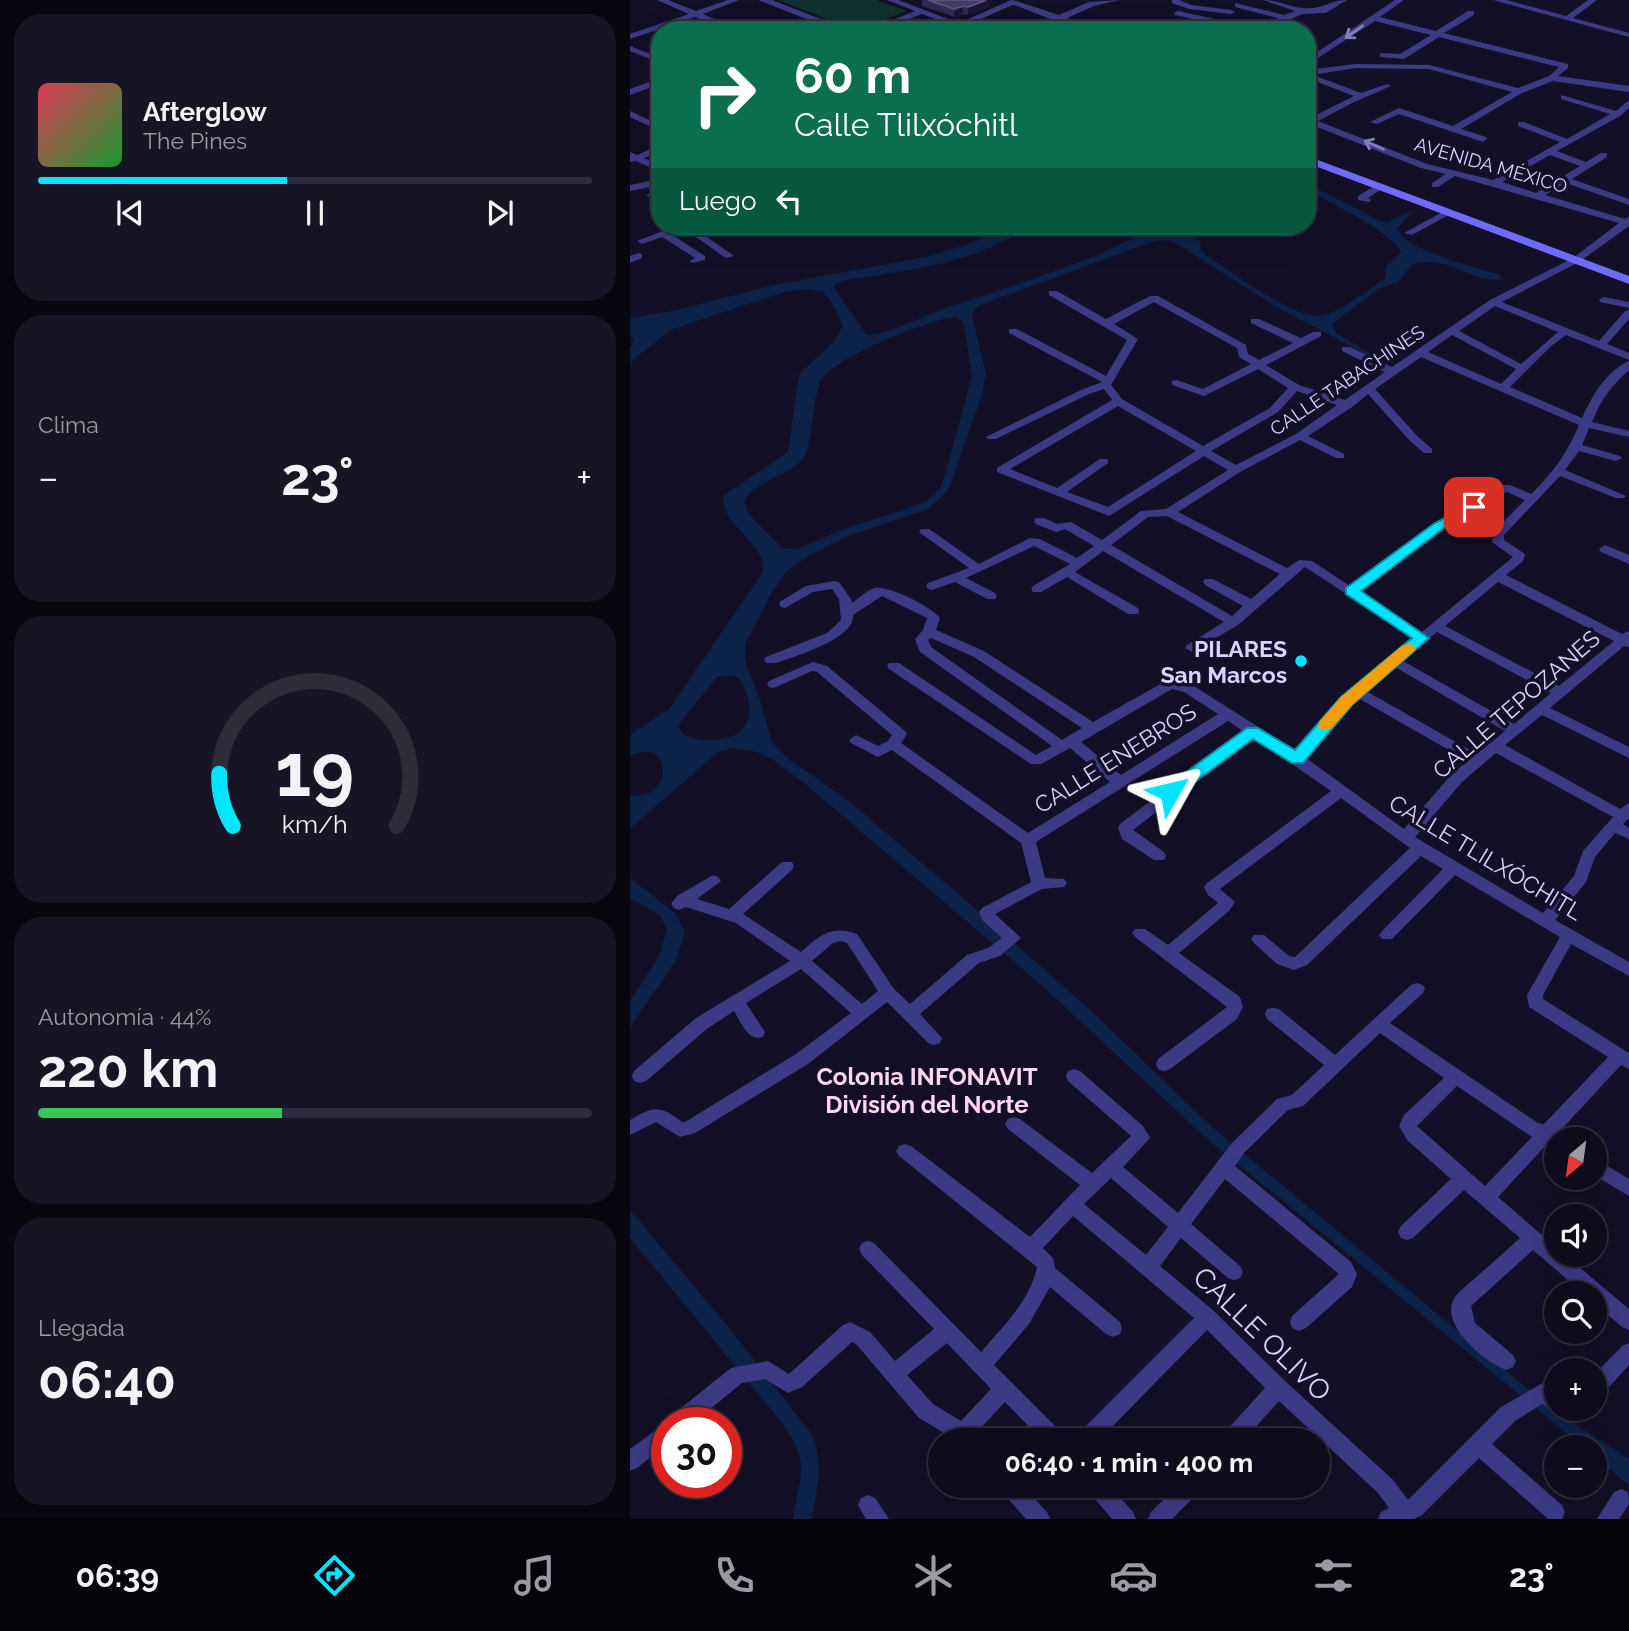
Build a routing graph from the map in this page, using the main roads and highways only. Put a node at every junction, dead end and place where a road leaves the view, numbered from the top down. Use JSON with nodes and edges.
{"nodes":[{"id":1,"x":1316,"y":155,"type":"edge"},
{"id":2,"x":1316,"y":162,"type":"edge"},
{"id":3,"x":1581,"y":257,"type":"junction"},
{"id":4,"x":1629,"y":271,"type":"edge"},
{"id":5,"x":1629,"y":280,"type":"edge"}],
"edges":[{"from":1,"to":3,"type":"main road"},
{"from":2,"to":3,"type":"main road"},
{"from":3,"to":4,"type":"main road"},
{"from":3,"to":5,"type":"main road"}]}
